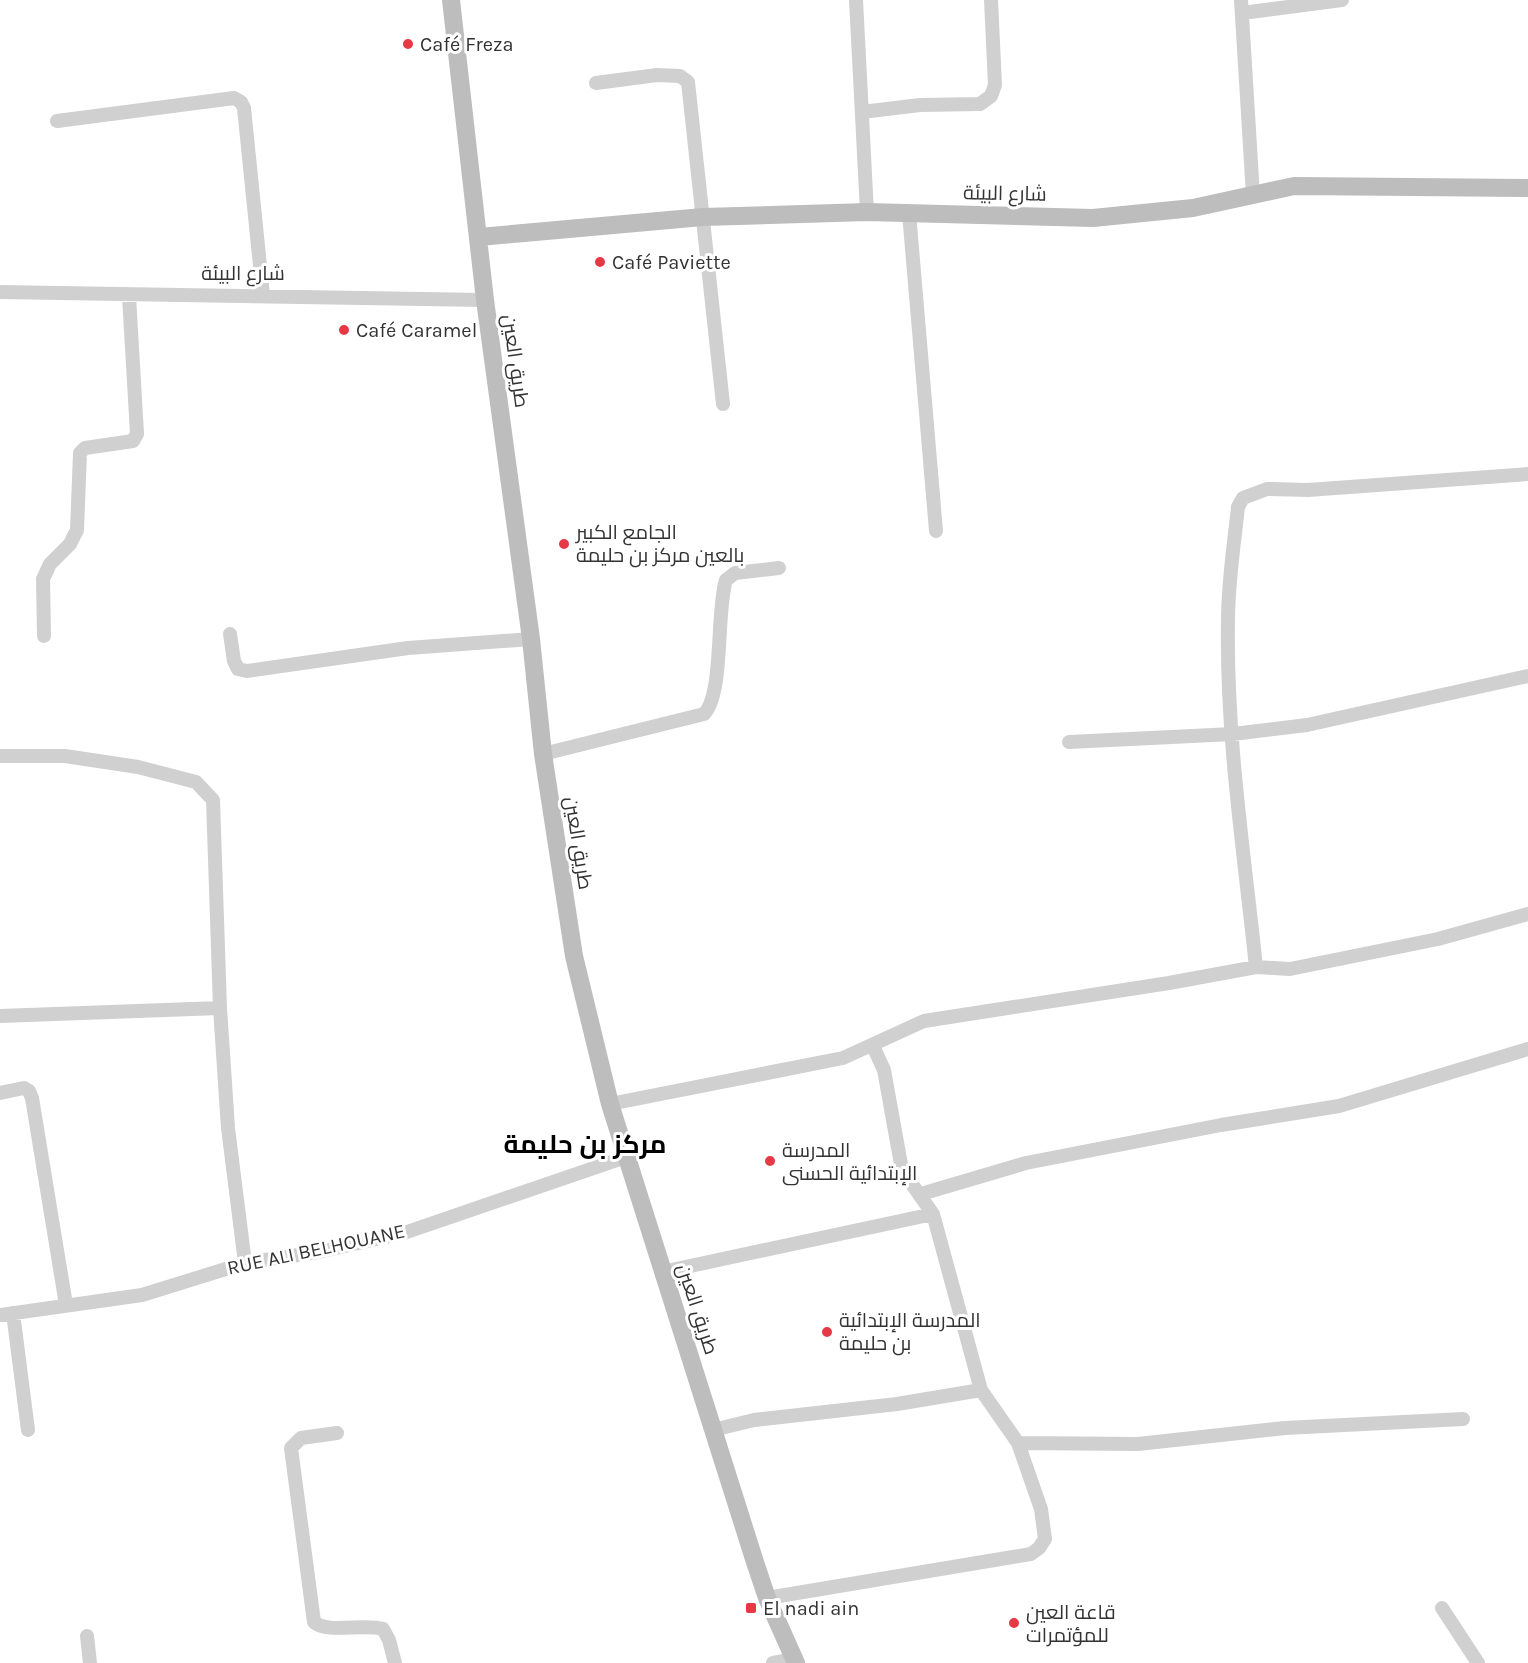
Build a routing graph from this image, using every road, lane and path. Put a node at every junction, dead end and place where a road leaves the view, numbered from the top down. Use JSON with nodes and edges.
{"nodes":[{"id":1,"x":451,"y":0,"type":"edge"},
{"id":2,"x":856,"y":0,"type":"edge"},
{"id":3,"x":991,"y":0,"type":"edge"},
{"id":4,"x":1342,"y":0,"type":"edge"},
{"id":5,"x":1242,"y":7,"type":"edge"},
{"id":6,"x":596,"y":83,"type":"dead end"},
{"id":7,"x":862,"y":112,"type":"junction"},
{"id":8,"x":57,"y":121,"type":"dead end"},
{"id":9,"x":1528,"y":188,"type":"edge"},
{"id":10,"x":1253,"y":195,"type":"junction"},
{"id":11,"x":867,"y":212,"type":"junction"},
{"id":12,"x":909,"y":213,"type":"junction"},
{"id":13,"x":703,"y":217,"type":"junction"},
{"id":14,"x":479,"y":237,"type":"junction"},
{"id":15,"x":0,"y":292,"type":"edge"},
{"id":16,"x":263,"y":295,"type":"junction"},
{"id":17,"x":129,"y":296,"type":"junction"},
{"id":18,"x":485,"y":300,"type":"junction"},
{"id":19,"x":723,"y":404,"type":"dead end"},
{"id":20,"x":1528,"y":474,"type":"edge"},
{"id":21,"x":936,"y":531,"type":"dead end"},
{"id":22,"x":779,"y":568,"type":"dead end"},
{"id":23,"x":230,"y":634,"type":"dead end"},
{"id":24,"x":44,"y":636,"type":"dead end"},
{"id":25,"x":531,"y":639,"type":"junction"},
{"id":26,"x":1528,"y":676,"type":"edge"},
{"id":27,"x":1233,"y":734,"type":"junction"},
{"id":28,"x":1069,"y":742,"type":"dead end"},
{"id":29,"x":543,"y":754,"type":"junction"},
{"id":30,"x":0,"y":756,"type":"edge"},
{"id":31,"x":1528,"y":914,"type":"edge"},
{"id":32,"x":1256,"y":967,"type":"junction"},
{"id":33,"x":220,"y":1008,"type":"junction"},
{"id":34,"x":0,"y":1016,"type":"edge"},
{"id":35,"x":873,"y":1046,"type":"junction"},
{"id":36,"x":1528,"y":1049,"type":"edge"},
{"id":37,"x":0,"y":1093,"type":"edge"},
{"id":38,"x":610,"y":1104,"type":"junction"},
{"id":39,"x":626,"y":1157,"type":"junction"},
{"id":40,"x":921,"y":1194,"type":"junction"},
{"id":41,"x":933,"y":1214,"type":"junction"},
{"id":42,"x":245,"y":1263,"type":"junction"},
{"id":43,"x":662,"y":1272,"type":"junction"},
{"id":44,"x":66,"y":1305,"type":"junction"},
{"id":45,"x":7,"y":1314,"type":"edge"},
{"id":46,"x":981,"y":1390,"type":"junction"},
{"id":47,"x":1463,"y":1419,"type":"dead end"},
{"id":48,"x":27,"y":1430,"type":"dead end"},
{"id":49,"x":713,"y":1430,"type":"junction"},
{"id":50,"x":337,"y":1433,"type":"dead end"},
{"id":51,"x":1018,"y":1443,"type":"junction"},
{"id":52,"x":767,"y":1598,"type":"junction"},
{"id":53,"x":1442,"y":1608,"type":"dead end"},
{"id":54,"x":87,"y":1636,"type":"dead end"},
{"id":55,"x":795,"y":1661,"type":"edge"},
{"id":56,"x":90,"y":1663,"type":"edge"},
{"id":57,"x":394,"y":1663,"type":"edge"},
{"id":58,"x":773,"y":1663,"type":"edge"},
{"id":59,"x":1478,"y":1663,"type":"edge"}],
"edges":[{"from":1,"to":14,"type":"main road","name":"طريق العين"},
{"from":2,"to":7,"type":"street"},
{"from":3,"to":7,"type":"street"},
{"from":4,"to":5,"type":"street"},
{"from":5,"to":10,"type":"street"},
{"from":6,"to":13,"type":"street"},
{"from":7,"to":11,"type":"street"},
{"from":8,"to":16,"type":"street"},
{"from":9,"to":10,"type":"main road","name":"شارع البيئة"},
{"from":10,"to":12,"type":"main road","name":"شارع البيئة"},
{"from":11,"to":12,"type":"main road","name":"شارع البيئة"},
{"from":11,"to":13,"type":"main road","name":"شارع البيئة"},
{"from":12,"to":21,"type":"street"},
{"from":13,"to":14,"type":"main road","name":"شارع البيئة"},
{"from":13,"to":19,"type":"street"},
{"from":14,"to":18,"type":"main road","name":"طريق العين"},
{"from":15,"to":17,"type":"street","name":"شارع البيئة"},
{"from":16,"to":17,"type":"street","name":"شارع البيئة"},
{"from":16,"to":18,"type":"street","name":"شارع البيئة"},
{"from":17,"to":24,"type":"street"},
{"from":18,"to":25,"type":"main road","name":"طريق العين"},
{"from":20,"to":27,"type":"street"},
{"from":22,"to":29,"type":"street"},
{"from":23,"to":25,"type":"street"},
{"from":25,"to":29,"type":"main road","name":"طريق العين"},
{"from":26,"to":27,"type":"street"},
{"from":27,"to":28,"type":"street"},
{"from":27,"to":32,"type":"street"},
{"from":29,"to":38,"type":"main road","name":"طريق العين"},
{"from":30,"to":33,"type":"street"},
{"from":31,"to":32,"type":"street"},
{"from":32,"to":35,"type":"street"},
{"from":33,"to":34,"type":"street"},
{"from":33,"to":42,"type":"street"},
{"from":35,"to":38,"type":"street"},
{"from":35,"to":40,"type":"street"},
{"from":36,"to":40,"type":"street"},
{"from":37,"to":44,"type":"street"},
{"from":38,"to":39,"type":"main road","name":"طريق العين"},
{"from":39,"to":42,"type":"street","name":"RUE ALI BELHOUANE"},
{"from":39,"to":43,"type":"main road","name":"طريق العين"},
{"from":40,"to":41,"type":"street"},
{"from":41,"to":43,"type":"street"},
{"from":41,"to":46,"type":"street"},
{"from":42,"to":44,"type":"street","name":"RUE ALI BELHOUANE"},
{"from":43,"to":49,"type":"main road","name":"طريق العين"},
{"from":44,"to":45,"type":"street","name":"RUE ALI BELHOUANE"},
{"from":45,"to":48,"type":"street"},
{"from":46,"to":49,"type":"street"},
{"from":46,"to":51,"type":"street"},
{"from":47,"to":51,"type":"street"},
{"from":49,"to":52,"type":"main road","name":"طريق العين"},
{"from":50,"to":57,"type":"street"},
{"from":51,"to":52,"type":"street"},
{"from":52,"to":55,"type":"main road","name":"طريق العين"},
{"from":53,"to":59,"type":"street"},
{"from":54,"to":56,"type":"street"},
{"from":55,"to":58,"type":"street"}]}
